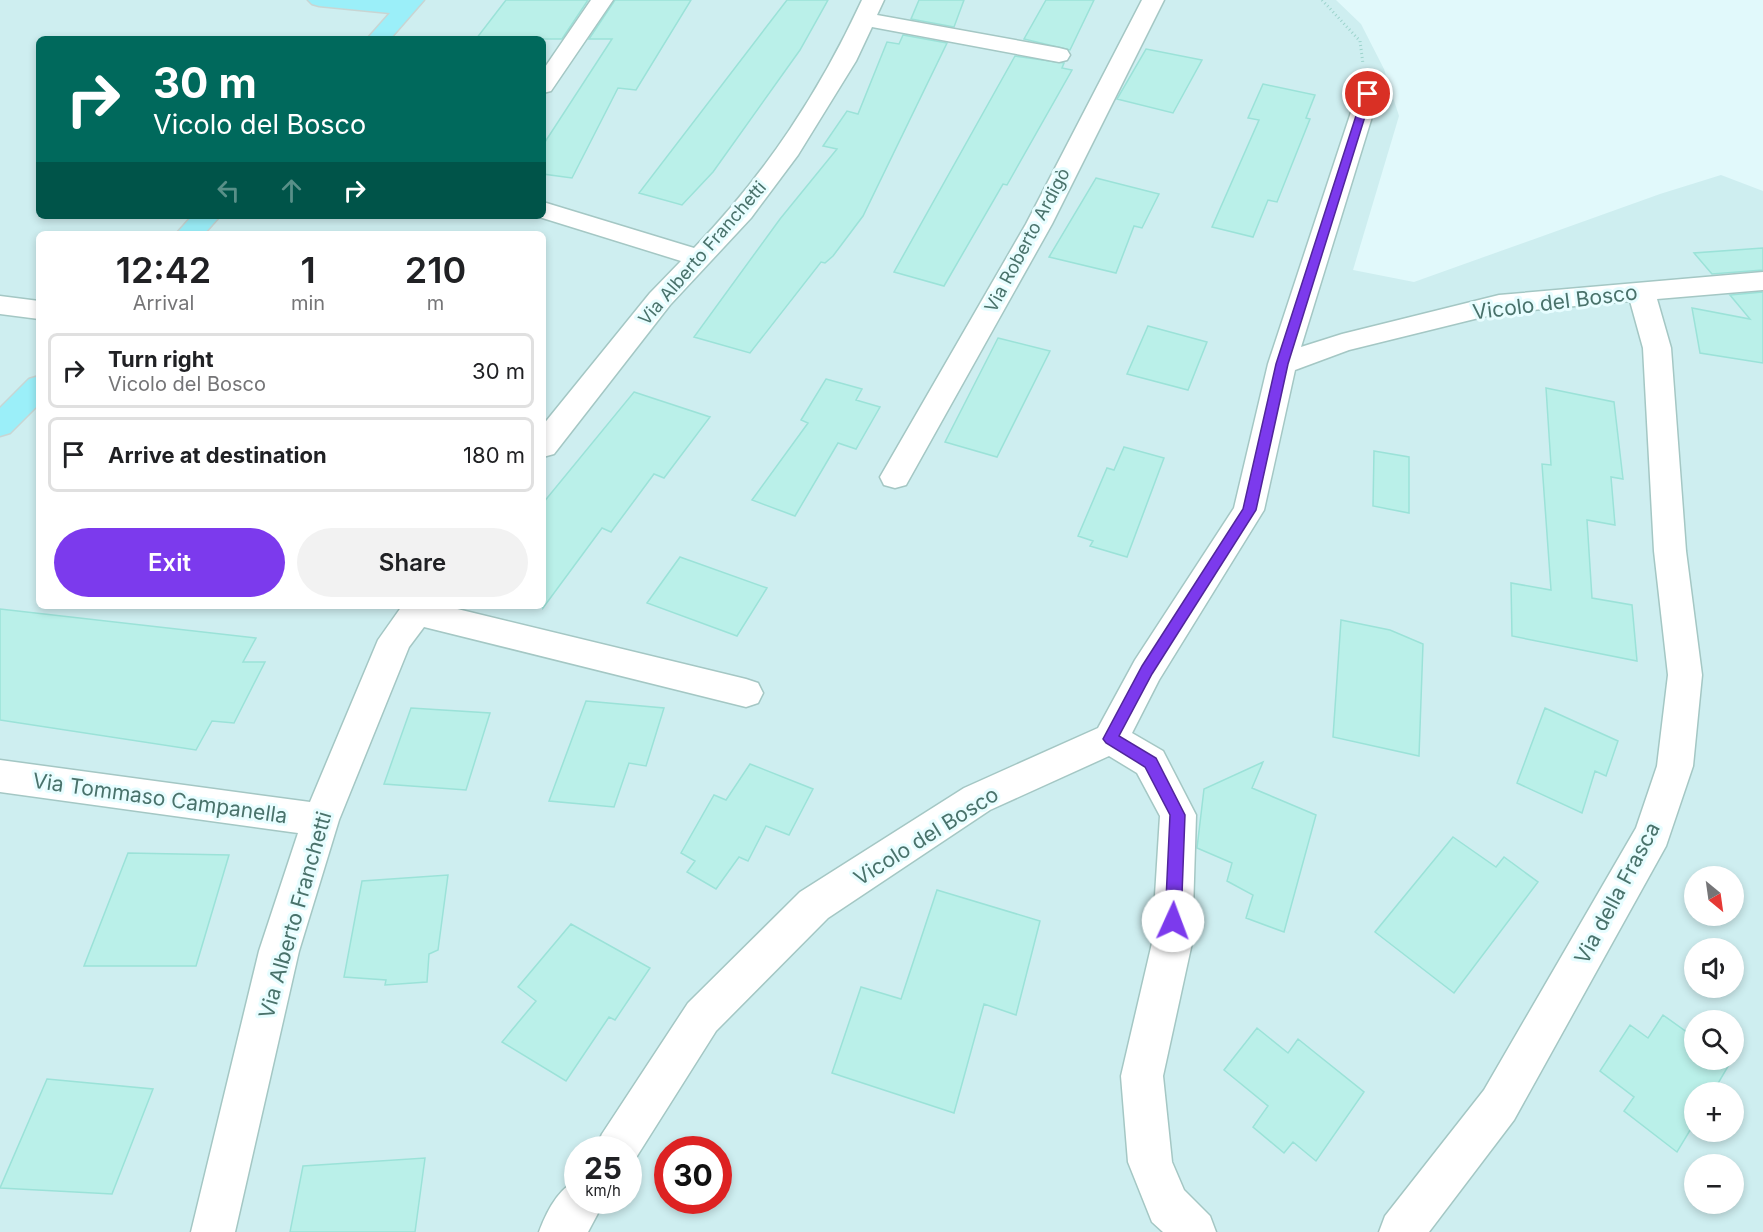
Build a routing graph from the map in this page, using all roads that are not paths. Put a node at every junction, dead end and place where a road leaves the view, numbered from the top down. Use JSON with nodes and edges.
{"nodes":[{"id":1,"x":319,"y":0,"type":"edge"},
{"id":2,"x":602,"y":0,"type":"edge"},
{"id":3,"x":1153,"y":0,"type":"edge"},
{"id":4,"x":410,"y":4,"type":"edge"},
{"id":5,"x":868,"y":10,"type":"edge"},
{"id":6,"x":381,"y":36,"type":"edge"},
{"id":7,"x":1059,"y":55,"type":"dead end"},
{"id":8,"x":546,"y":82,"type":"edge"},
{"id":9,"x":1368,"y":94,"type":"road end"},
{"id":10,"x":546,"y":211,"type":"edge"},
{"id":11,"x":204,"y":219,"type":"edge"},
{"id":12,"x":192,"y":231,"type":"edge"},
{"id":13,"x":699,"y":258,"type":"junction"},
{"id":14,"x":1763,"y":281,"type":"edge"},
{"id":15,"x":1641,"y":291,"type":"junction"},
{"id":16,"x":0,"y":305,"type":"edge"},
{"id":17,"x":36,"y":310,"type":"edge"},
{"id":18,"x":1282,"y":364,"type":"junction"},
{"id":19,"x":36,"y":389,"type":"edge"},
{"id":20,"x":0,"y":426,"type":"edge"},
{"id":21,"x":546,"y":442,"type":"edge"},
{"id":22,"x":895,"y":477,"type":"dead end"},
{"id":23,"x":418,"y":609,"type":"edge"},
{"id":24,"x":746,"y":693,"type":"dead end"},
{"id":25,"x":1111,"y":739,"type":"junction"},
{"id":26,"x":0,"y":776,"type":"edge"},
{"id":27,"x":321,"y":820,"type":"junction"},
{"id":28,"x":625,"y":1136,"type":"edge"},
{"id":29,"x":573,"y":1214,"type":"edge"},
{"id":30,"x":213,"y":1232,"type":"edge"},
{"id":31,"x":561,"y":1232,"type":"edge"},
{"id":32,"x":1194,"y":1232,"type":"edge"},
{"id":33,"x":1401,"y":1232,"type":"edge"}],
"edges":[{"from":1,"to":4,"type":"main road"},
{"from":2,"to":8,"type":"street"},
{"from":3,"to":22,"type":"street","name":"Via Roberto Ardigò"},
{"from":4,"to":6,"type":"main road"},
{"from":5,"to":7,"type":"street","name":"Via Alberto Franchetti"},
{"from":5,"to":13,"type":"street","name":"Via Alberto Franchetti"},
{"from":9,"to":18,"type":"street"},
{"from":10,"to":13,"type":"street"},
{"from":11,"to":12,"type":"main road"},
{"from":13,"to":21,"type":"street","name":"Via Alberto Franchetti"},
{"from":14,"to":15,"type":"street","name":"Vicolo del Bosco"},
{"from":15,"to":18,"type":"street","name":"Vicolo del Bosco"},
{"from":15,"to":33,"type":"street","name":"Via della Frasca"},
{"from":16,"to":17,"type":"street"},
{"from":18,"to":25,"type":"street"},
{"from":19,"to":20,"type":"main road"},
{"from":23,"to":24,"type":"street","name":"Via Alberto Franchetti"},
{"from":23,"to":27,"type":"street","name":"Via Alberto Franchetti"},
{"from":25,"to":28,"type":"street","name":"Vicolo del Bosco"},
{"from":25,"to":32,"type":"street"},
{"from":26,"to":27,"type":"street","name":"Via Tommaso Campanella"},
{"from":27,"to":30,"type":"street","name":"Via Alberto Franchetti"},
{"from":29,"to":31,"type":"street"}]}
